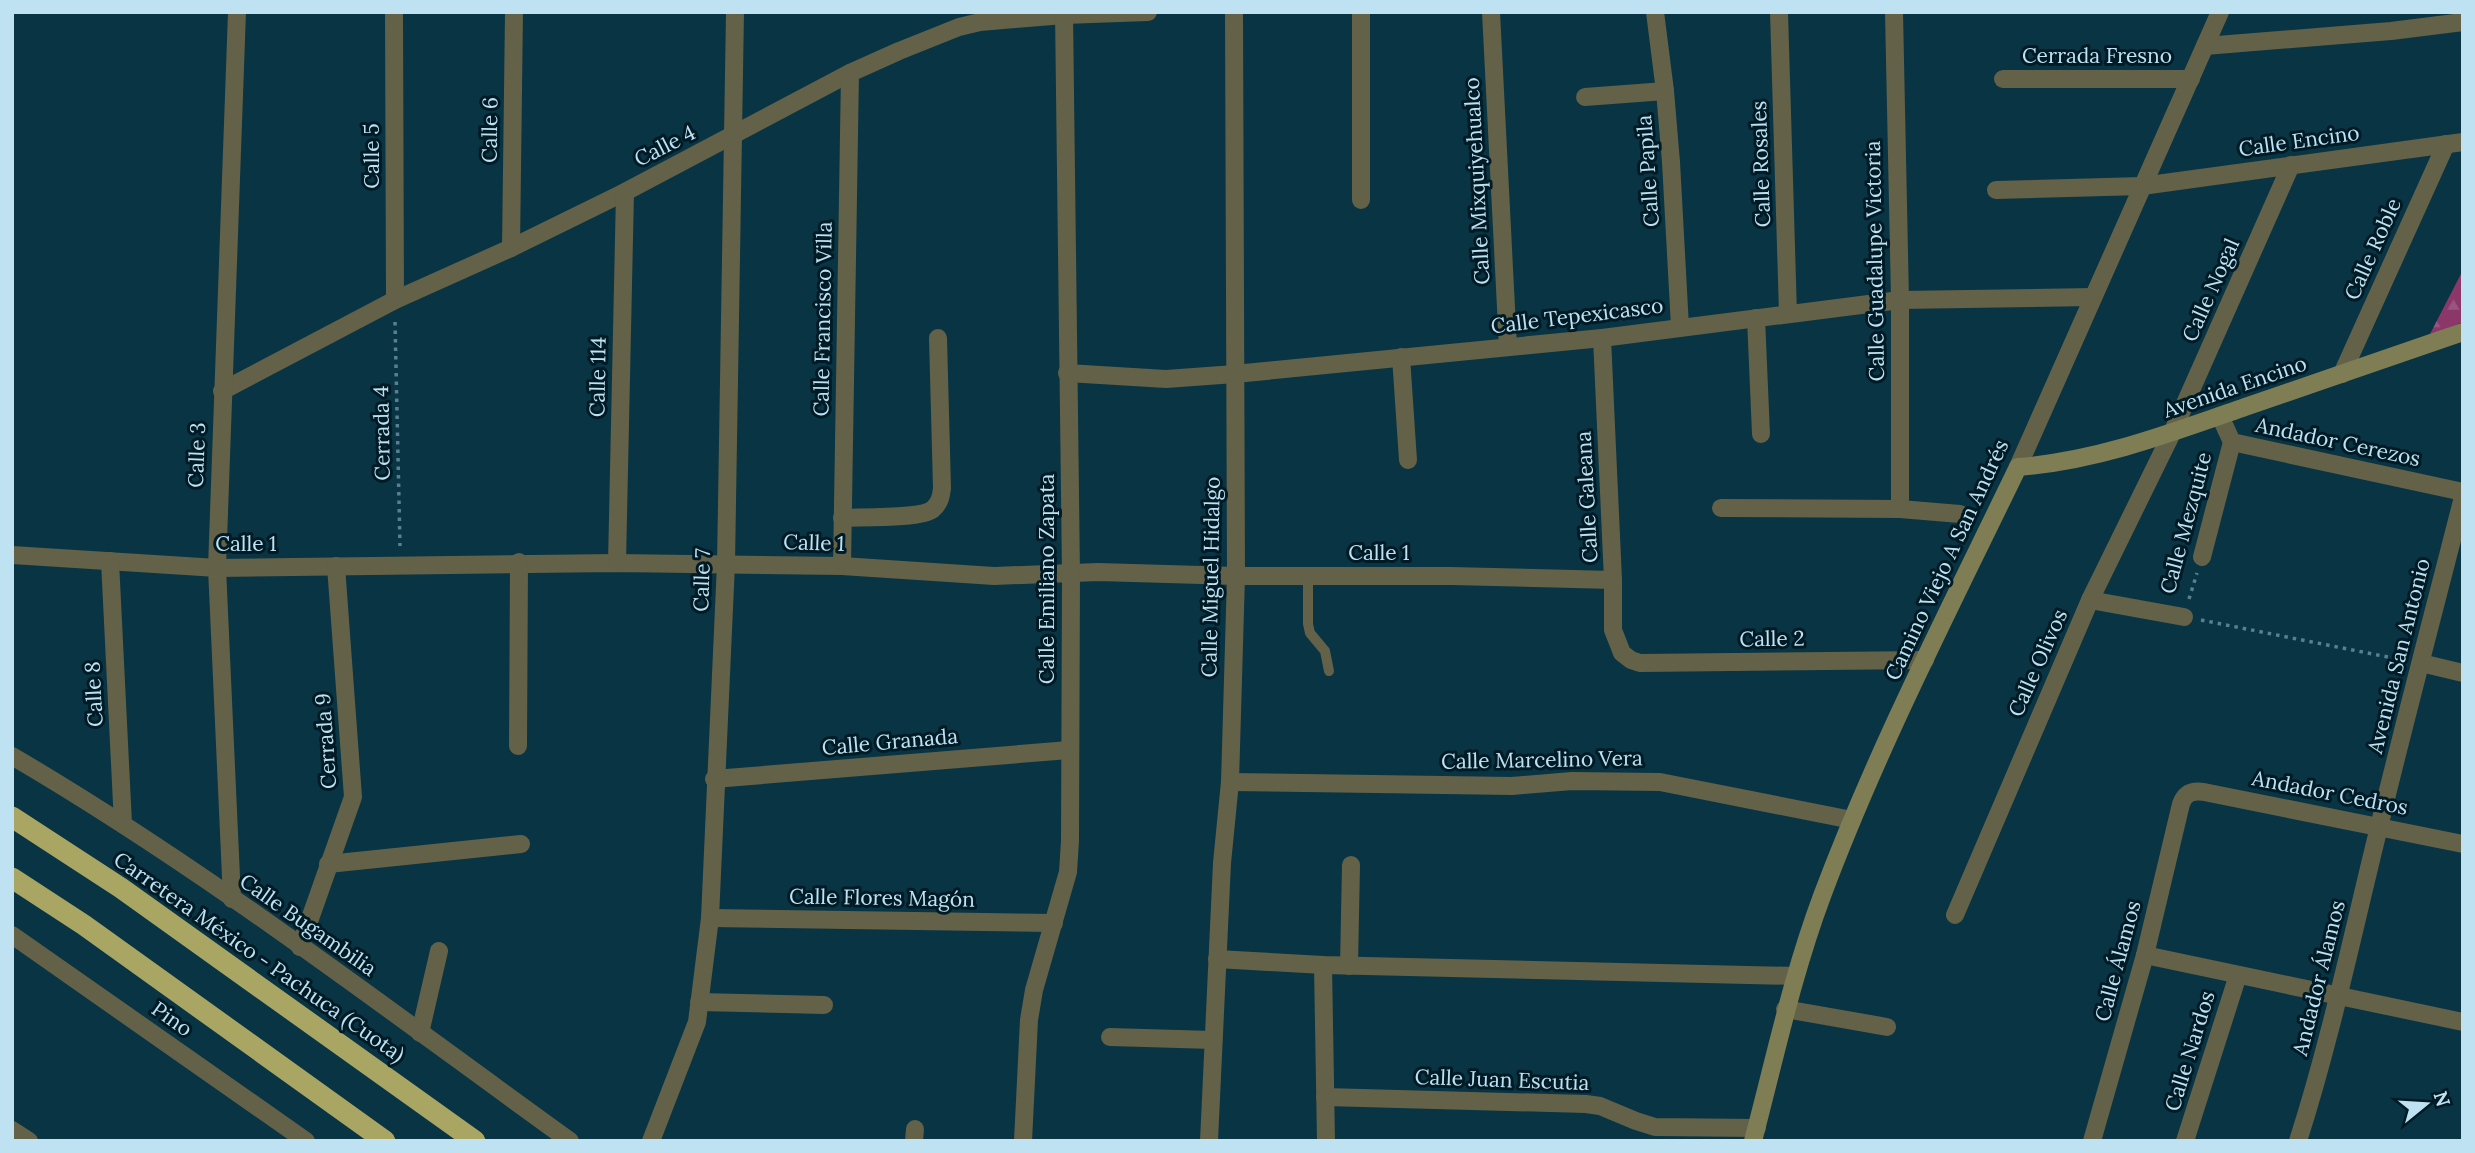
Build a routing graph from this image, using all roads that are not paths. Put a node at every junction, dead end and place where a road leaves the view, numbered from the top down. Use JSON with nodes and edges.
{"nodes":[{"id":1,"x":237,"y":12,"type":"edge"},
{"id":2,"x":394,"y":12,"type":"edge"},
{"id":3,"x":514,"y":12,"type":"edge"},
{"id":4,"x":735,"y":12,"type":"edge"},
{"id":5,"x":1148,"y":12,"type":"edge"},
{"id":6,"x":1234,"y":12,"type":"edge"},
{"id":7,"x":1361,"y":12,"type":"edge"},
{"id":8,"x":1490,"y":12,"type":"edge"},
{"id":9,"x":1655,"y":12,"type":"edge"},
{"id":10,"x":1779,"y":12,"type":"edge"},
{"id":11,"x":1894,"y":12,"type":"edge"},
{"id":12,"x":2220,"y":12,"type":"edge"},
{"id":13,"x":1064,"y":13,"type":"edge"},
{"id":14,"x":2463,"y":22,"type":"edge"},
{"id":15,"x":2205,"y":47,"type":"junction"},
{"id":16,"x":850,"y":73,"type":"junction"},
{"id":17,"x":2003,"y":79,"type":"dead end"},
{"id":18,"x":2191,"y":79,"type":"junction"},
{"id":19,"x":1665,"y":91,"type":"junction"},
{"id":20,"x":1584,"y":97,"type":"dead end"},
{"id":21,"x":735,"y":135,"type":"junction"},
{"id":22,"x":2454,"y":143,"type":"edge"},
{"id":23,"x":2291,"y":165,"type":"junction"},
{"id":24,"x":2142,"y":186,"type":"junction"},
{"id":25,"x":1996,"y":190,"type":"dead end"},
{"id":26,"x":625,"y":192,"type":"junction"},
{"id":27,"x":1361,"y":200,"type":"dead end"},
{"id":28,"x":511,"y":248,"type":"junction"},
{"id":29,"x":2093,"y":297,"type":"junction"},
{"id":30,"x":395,"y":300,"type":"junction"},
{"id":31,"x":1900,"y":300,"type":"junction"},
{"id":32,"x":1788,"y":314,"type":"junction"},
{"id":33,"x":1756,"y":318,"type":"junction"},
{"id":34,"x":1680,"y":327,"type":"junction"},
{"id":35,"x":2463,"y":332,"type":"edge"},
{"id":36,"x":938,"y":338,"type":"dead end"},
{"id":37,"x":1602,"y":338,"type":"junction"},
{"id":38,"x":1508,"y":347,"type":"junction"},
{"id":39,"x":1401,"y":357,"type":"junction"},
{"id":40,"x":1067,"y":373,"type":"junction"},
{"id":41,"x":1235,"y":374,"type":"junction"},
{"id":42,"x":2342,"y":374,"type":"junction"},
{"id":43,"x":222,"y":391,"type":"junction"},
{"id":44,"x":2220,"y":416,"type":"junction"},
{"id":45,"x":2172,"y":433,"type":"junction"},
{"id":46,"x":1761,"y":434,"type":"dead end"},
{"id":47,"x":2232,"y":442,"type":"junction"},
{"id":48,"x":1408,"y":460,"type":"dead end"},
{"id":49,"x":2018,"y":467,"type":"junction"},
{"id":50,"x":2463,"y":494,"type":"edge"},
{"id":51,"x":1721,"y":508,"type":"dead end"},
{"id":52,"x":1900,"y":509,"type":"junction"},
{"id":53,"x":1960,"y":514,"type":"dead end"},
{"id":54,"x":842,"y":518,"type":"junction"},
{"id":55,"x":12,"y":555,"type":"edge"},
{"id":56,"x":2202,"y":557,"type":"road end"},
{"id":57,"x":110,"y":561,"type":"junction"},
{"id":58,"x":519,"y":562,"type":"junction"},
{"id":59,"x":617,"y":562,"type":"junction"},
{"id":60,"x":726,"y":564,"type":"junction"},
{"id":61,"x":336,"y":566,"type":"junction"},
{"id":62,"x":842,"y":566,"type":"junction"},
{"id":63,"x":217,"y":568,"type":"junction"},
{"id":64,"x":1071,"y":574,"type":"junction"},
{"id":65,"x":1236,"y":576,"type":"junction"},
{"id":66,"x":1308,"y":576,"type":"junction"},
{"id":67,"x":1613,"y":580,"type":"junction"},
{"id":68,"x":2090,"y":600,"type":"junction"},
{"id":69,"x":2184,"y":617,"type":"road end"},
{"id":70,"x":1622,"y":653,"type":"joint"},
{"id":71,"x":1924,"y":660,"type":"junction"},
{"id":72,"x":2421,"y":663,"type":"junction"},
{"id":73,"x":1329,"y":671,"type":"dead end"},
{"id":74,"x":2463,"y":673,"type":"edge"},
{"id":75,"x":518,"y":746,"type":"dead end"},
{"id":76,"x":1069,"y":750,"type":"junction"},
{"id":77,"x":12,"y":756,"type":"edge"},
{"id":78,"x":714,"y":779,"type":"junction"},
{"id":79,"x":1230,"y":782,"type":"junction"},
{"id":80,"x":2188,"y":794,"type":"joint"},
{"id":81,"x":12,"y":817,"type":"edge"},
{"id":82,"x":1852,"y":820,"type":"junction"},
{"id":83,"x":123,"y":824,"type":"junction"},
{"id":84,"x":2379,"y":825,"type":"junction"},
{"id":85,"x":521,"y":844,"type":"dead end"},
{"id":86,"x":2463,"y":844,"type":"edge"},
{"id":87,"x":328,"y":864,"type":"junction"},
{"id":88,"x":1351,"y":865,"type":"dead end"},
{"id":89,"x":12,"y":878,"type":"edge"},
{"id":90,"x":232,"y":898,"type":"junction"},
{"id":91,"x":1955,"y":915,"type":"dead end"},
{"id":92,"x":710,"y":918,"type":"junction"},
{"id":93,"x":1054,"y":923,"type":"junction"},
{"id":94,"x":12,"y":935,"type":"edge"},
{"id":95,"x":300,"y":947,"type":"junction"},
{"id":96,"x":439,"y":951,"type":"dead end"},
{"id":97,"x":2145,"y":955,"type":"junction"},
{"id":98,"x":1217,"y":959,"type":"junction"},
{"id":99,"x":1322,"y":965,"type":"junction"},
{"id":100,"x":1349,"y":966,"type":"junction"},
{"id":101,"x":2238,"y":975,"type":"junction"},
{"id":102,"x":1795,"y":976,"type":"junction"},
{"id":103,"x":2339,"y":995,"type":"junction"},
{"id":104,"x":699,"y":1002,"type":"junction"},
{"id":105,"x":824,"y":1005,"type":"dead end"},
{"id":106,"x":1785,"y":1009,"type":"junction"},
{"id":107,"x":2463,"y":1022,"type":"edge"},
{"id":108,"x":1887,"y":1027,"type":"dead end"},
{"id":109,"x":420,"y":1033,"type":"junction"},
{"id":110,"x":1110,"y":1037,"type":"dead end"},
{"id":111,"x":1213,"y":1040,"type":"junction"},
{"id":112,"x":1325,"y":1097,"type":"junction"},
{"id":113,"x":12,"y":1130,"type":"edge"},
{"id":114,"x":1755,"y":1135,"type":"edge"},
{"id":115,"x":297,"y":1138,"type":"edge"},
{"id":116,"x":2190,"y":1140,"type":"edge"},
{"id":117,"x":29,"y":1141,"type":"edge"},
{"id":118,"x":385,"y":1141,"type":"edge"},
{"id":119,"x":475,"y":1141,"type":"edge"},
{"id":120,"x":570,"y":1141,"type":"edge"},
{"id":121,"x":651,"y":1141,"type":"edge"},
{"id":122,"x":1023,"y":1141,"type":"edge"},
{"id":123,"x":1209,"y":1141,"type":"edge"},
{"id":124,"x":1326,"y":1141,"type":"edge"},
{"id":125,"x":2092,"y":1141,"type":"edge"},
{"id":126,"x":2298,"y":1141,"type":"edge"}],
"edges":[{"from":1,"to":43,"type":"street","name":"Calle 3"},
{"from":2,"to":30,"type":"street","name":"Calle 5"},
{"from":3,"to":28,"type":"street","name":"Calle 6"},
{"from":4,"to":21,"type":"street","name":"Calle 7"},
{"from":5,"to":13,"type":"street","name":"Calle 4"},
{"from":6,"to":41,"type":"street","name":"Calle Miguel Hidalgo"},
{"from":7,"to":27,"type":"street"},
{"from":8,"to":38,"type":"street","name":"Calle Mixquiyehualco"},
{"from":9,"to":19,"type":"street","name":"Calle Papila"},
{"from":10,"to":32,"type":"street","name":"Calle Rosales"},
{"from":11,"to":31,"type":"street","name":"Calle Guadalupe Victoria"},
{"from":12,"to":15,"type":"street","name":"Camino Viejo A San Andrés"},
{"from":13,"to":16,"type":"street","name":"Calle 4"},
{"from":13,"to":40,"type":"street","name":"Calle Emiliano Zapata"},
{"from":14,"to":15,"type":"street"},
{"from":15,"to":18,"type":"street","name":"Camino Viejo A San Andrés"},
{"from":16,"to":21,"type":"street","name":"Calle 4"},
{"from":16,"to":54,"type":"street","name":"Calle Francisco Villa"},
{"from":17,"to":18,"type":"street","name":"Cerrada Fresno"},
{"from":18,"to":24,"type":"street","name":"Camino Viejo A San Andrés"},
{"from":19,"to":20,"type":"street"},
{"from":19,"to":34,"type":"street","name":"Calle Papila"},
{"from":21,"to":26,"type":"street","name":"Calle 4"},
{"from":21,"to":60,"type":"street","name":"Calle 7"},
{"from":22,"to":23,"type":"street","name":"Calle Encino"},
{"from":22,"to":42,"type":"street","name":"Calle Roble"},
{"from":23,"to":24,"type":"street","name":"Calle Encino"},
{"from":23,"to":45,"type":"street","name":"Calle Nogal"},
{"from":24,"to":25,"type":"street","name":"Calle Encino"},
{"from":24,"to":29,"type":"street","name":"Camino Viejo A San Andrés"},
{"from":26,"to":28,"type":"street","name":"Calle 4"},
{"from":26,"to":59,"type":"street","name":"Calle 114"},
{"from":28,"to":30,"type":"street","name":"Calle 4"},
{"from":29,"to":31,"type":"street","name":"Calle Tepexicasco"},
{"from":29,"to":49,"type":"street","name":"Camino Viejo A San Andrés"},
{"from":30,"to":43,"type":"street","name":"Calle 4"},
{"from":31,"to":32,"type":"street","name":"Calle Tepexicasco"},
{"from":31,"to":52,"type":"street","name":"Calle Guadalupe Victoria"},
{"from":32,"to":33,"type":"street","name":"Calle Tepexicasco"},
{"from":33,"to":34,"type":"street","name":"Calle Tepexicasco"},
{"from":33,"to":46,"type":"street"},
{"from":34,"to":37,"type":"street","name":"Calle Tepexicasco"},
{"from":35,"to":42,"type":"main road","name":"Avenida Encino"},
{"from":36,"to":54,"type":"street"},
{"from":37,"to":38,"type":"street","name":"Calle Tepexicasco"},
{"from":37,"to":67,"type":"street","name":"Calle Galeana"},
{"from":38,"to":39,"type":"street","name":"Calle Tepexicasco"},
{"from":39,"to":41,"type":"street","name":"Calle Tepexicasco"},
{"from":39,"to":48,"type":"street"},
{"from":40,"to":41,"type":"street","name":"Calle Tepexicasco"},
{"from":40,"to":64,"type":"street","name":"Calle Emiliano Zapata"},
{"from":41,"to":65,"type":"street","name":"Calle Miguel Hidalgo"},
{"from":42,"to":44,"type":"main road","name":"Avenida Encino"},
{"from":43,"to":63,"type":"street","name":"Calle 3"},
{"from":44,"to":45,"type":"main road","name":"Avenida Encino"},
{"from":44,"to":47,"type":"street","name":"Andador Cerezos"},
{"from":45,"to":49,"type":"main road","name":"Avenida Encino"},
{"from":45,"to":68,"type":"street","name":"Calle Olivos"},
{"from":47,"to":50,"type":"street","name":"Andador Cerezos"},
{"from":47,"to":56,"type":"street","name":"Calle Mezquite"},
{"from":49,"to":71,"type":"main road","name":"Camino Viejo A San Andrés"},
{"from":50,"to":72,"type":"street","name":"Avenida San Antonio"},
{"from":51,"to":52,"type":"street"},
{"from":52,"to":53,"type":"street"},
{"from":54,"to":62,"type":"street","name":"Calle Francisco Villa"},
{"from":55,"to":57,"type":"street","name":"Calle 1"},
{"from":57,"to":63,"type":"street","name":"Calle 1"},
{"from":57,"to":83,"type":"street","name":"Calle 8"},
{"from":58,"to":59,"type":"street","name":"Calle 1"},
{"from":58,"to":61,"type":"street","name":"Calle 1"},
{"from":58,"to":75,"type":"street"},
{"from":59,"to":60,"type":"street","name":"Calle 1"},
{"from":60,"to":62,"type":"street","name":"Calle 1"},
{"from":60,"to":78,"type":"street","name":"Calle 7"},
{"from":61,"to":63,"type":"street","name":"Calle 1"},
{"from":61,"to":87,"type":"street","name":"Cerrada 9"},
{"from":62,"to":64,"type":"street","name":"Calle 1"},
{"from":63,"to":90,"type":"street","name":"Calle 3"},
{"from":64,"to":65,"type":"street","name":"Calle 1"},
{"from":64,"to":76,"type":"street","name":"Calle Emiliano Zapata"},
{"from":65,"to":66,"type":"street","name":"Calle 1"},
{"from":65,"to":79,"type":"street","name":"Calle Miguel Hidalgo"},
{"from":66,"to":67,"type":"street","name":"Calle 1"},
{"from":66,"to":73,"type":"lane"},
{"from":67,"to":70,"type":"street","name":"Calle Galeana"},
{"from":68,"to":69,"type":"street"},
{"from":68,"to":91,"type":"street","name":"Calle Olivos"},
{"from":70,"to":71,"type":"street","name":"Calle 2"},
{"from":71,"to":82,"type":"main road","name":"Camino Viejo A San Andrés"},
{"from":72,"to":74,"type":"street"},
{"from":72,"to":84,"type":"street","name":"Avenida San Antonio"},
{"from":76,"to":78,"type":"street","name":"Calle Granada"},
{"from":76,"to":93,"type":"street","name":"Calle Emiliano Zapata"},
{"from":77,"to":83,"type":"street","name":"Calle Bugambilia"},
{"from":78,"to":92,"type":"street","name":"Calle 7"},
{"from":79,"to":82,"type":"street","name":"Calle Marcelino Vera"},
{"from":79,"to":98,"type":"street","name":"Calle Miguel Hidalgo"},
{"from":80,"to":84,"type":"street","name":"Andador Cedros"},
{"from":80,"to":97,"type":"street","name":"Calle Álamos"},
{"from":81,"to":119,"type":"highway","name":"Carretera México - Pachuca (Cuota)"},
{"from":82,"to":102,"type":"main road","name":"Camino Viejo A San Andrés"},
{"from":83,"to":90,"type":"street","name":"Calle Bugambilia"},
{"from":84,"to":86,"type":"street","name":"Andador Cedros"},
{"from":84,"to":103,"type":"street","name":"Andador Álamos"},
{"from":85,"to":87,"type":"street"},
{"from":87,"to":95,"type":"street","name":"Cerrada 9"},
{"from":88,"to":100,"type":"street"},
{"from":89,"to":118,"type":"highway"},
{"from":90,"to":95,"type":"street","name":"Calle Bugambilia"},
{"from":92,"to":93,"type":"street","name":"Calle Flores Magón"},
{"from":92,"to":104,"type":"street","name":"Calle 7"},
{"from":93,"to":122,"type":"street","name":"Calle Emiliano Zapata"},
{"from":94,"to":115,"type":"street","name":"Pino"},
{"from":95,"to":109,"type":"street","name":"Calle Bugambilia"},
{"from":96,"to":109,"type":"street"},
{"from":97,"to":101,"type":"street"},
{"from":97,"to":125,"type":"street","name":"Calle Álamos"},
{"from":98,"to":99,"type":"street"},
{"from":98,"to":111,"type":"street","name":"Calle Miguel Hidalgo"},
{"from":99,"to":100,"type":"street"},
{"from":99,"to":112,"type":"street"},
{"from":100,"to":102,"type":"street"},
{"from":101,"to":103,"type":"street"},
{"from":101,"to":116,"type":"street","name":"Calle Nardos"},
{"from":102,"to":106,"type":"main road","name":"Camino Viejo A San Andrés"},
{"from":103,"to":107,"type":"street"},
{"from":103,"to":126,"type":"street","name":"Andador Álamos"},
{"from":104,"to":105,"type":"street"},
{"from":104,"to":121,"type":"street","name":"Calle 7"},
{"from":106,"to":108,"type":"street"},
{"from":106,"to":114,"type":"main road","name":"Camino Viejo A San Andrés"},
{"from":109,"to":120,"type":"street","name":"Calle Bugambilia"},
{"from":110,"to":111,"type":"street"},
{"from":111,"to":123,"type":"street","name":"Calle Miguel Hidalgo"},
{"from":112,"to":114,"type":"street","name":"Calle Juan Escutia"},
{"from":112,"to":124,"type":"street"},
{"from":113,"to":117,"type":"street"}]}
